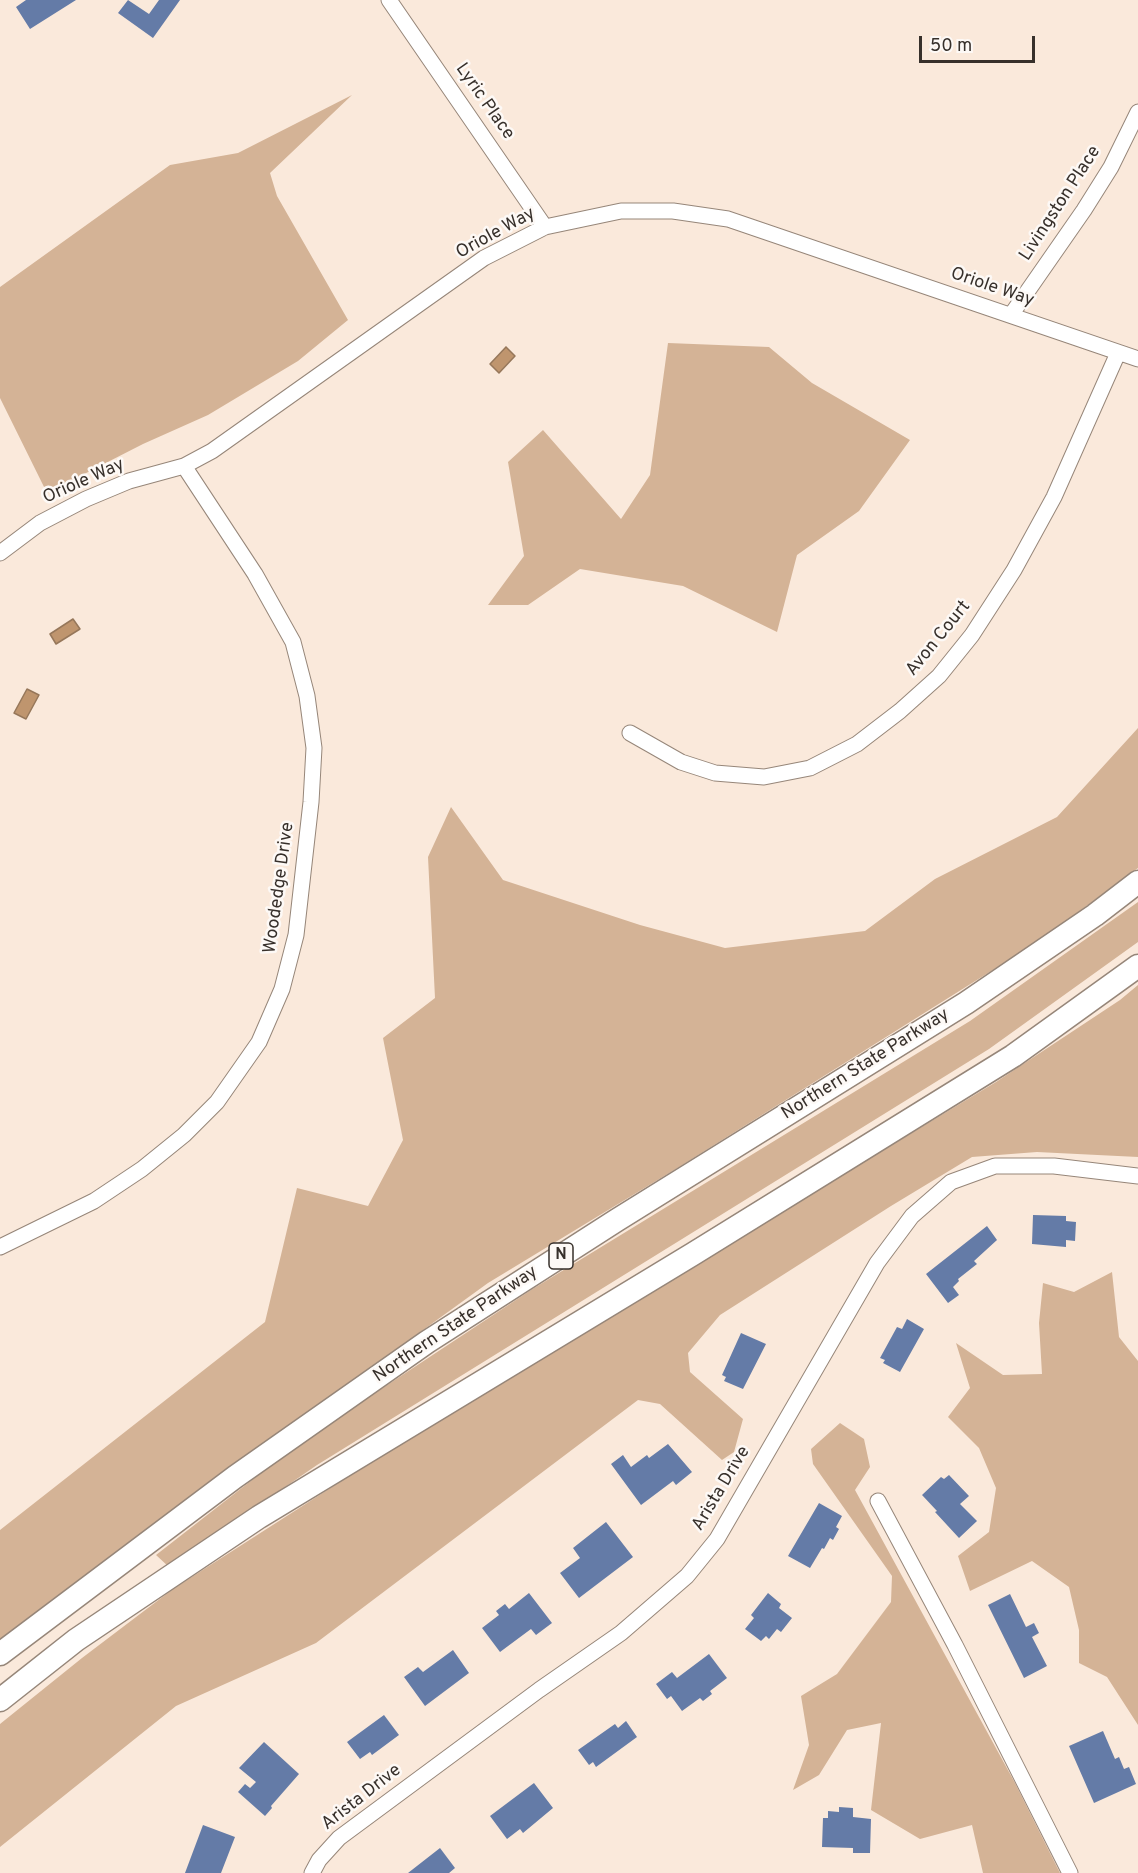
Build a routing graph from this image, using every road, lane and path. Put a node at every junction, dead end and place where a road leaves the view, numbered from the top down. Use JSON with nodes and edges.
{"nodes":[{"id":1,"x":389,"y":0,"type":"edge"},
{"id":2,"x":1138,"y":112,"type":"edge"},
{"id":3,"x":545,"y":227,"type":"junction"},
{"id":4,"x":1011,"y":315,"type":"junction"},
{"id":5,"x":1118,"y":353,"type":"junction"},
{"id":6,"x":1138,"y":359,"type":"edge"},
{"id":7,"x":184,"y":466,"type":"junction"},
{"id":8,"x":0,"y":553,"type":"edge"},
{"id":9,"x":630,"y":733,"type":"dead end"},
{"id":10,"x":1138,"y":882,"type":"edge"},
{"id":11,"x":1138,"y":966,"type":"edge"},
{"id":12,"x":1138,"y":1176,"type":"edge"},
{"id":13,"x":0,"y":1247,"type":"edge"},
{"id":14,"x":878,"y":1501,"type":"dead end"},
{"id":15,"x":0,"y":1654,"type":"edge"},
{"id":16,"x":0,"y":1700,"type":"edge"},
{"id":17,"x":312,"y":1873,"type":"edge"},
{"id":18,"x":1070,"y":1873,"type":"edge"}],
"edges":[{"from":1,"to":3,"type":"street","name":"Lyric Place"},
{"from":2,"to":4,"type":"street","name":"Livingston Place"},
{"from":3,"to":4,"type":"street","name":"Oriole Way"},
{"from":3,"to":7,"type":"street","name":"Oriole Way"},
{"from":4,"to":5,"type":"street","name":"Oriole Way"},
{"from":5,"to":6,"type":"street","name":"Oriole Way"},
{"from":5,"to":9,"type":"street","name":"Avon Court"},
{"from":7,"to":8,"type":"street","name":"Oriole Way"},
{"from":7,"to":13,"type":"street","name":"Woodedge Drive"},
{"from":10,"to":15,"type":"highway","name":"Northern State Parkway","number":"N"},
{"from":11,"to":16,"type":"highway"},
{"from":12,"to":17,"type":"street","name":"Arista Drive"},
{"from":14,"to":18,"type":"street"}]}
